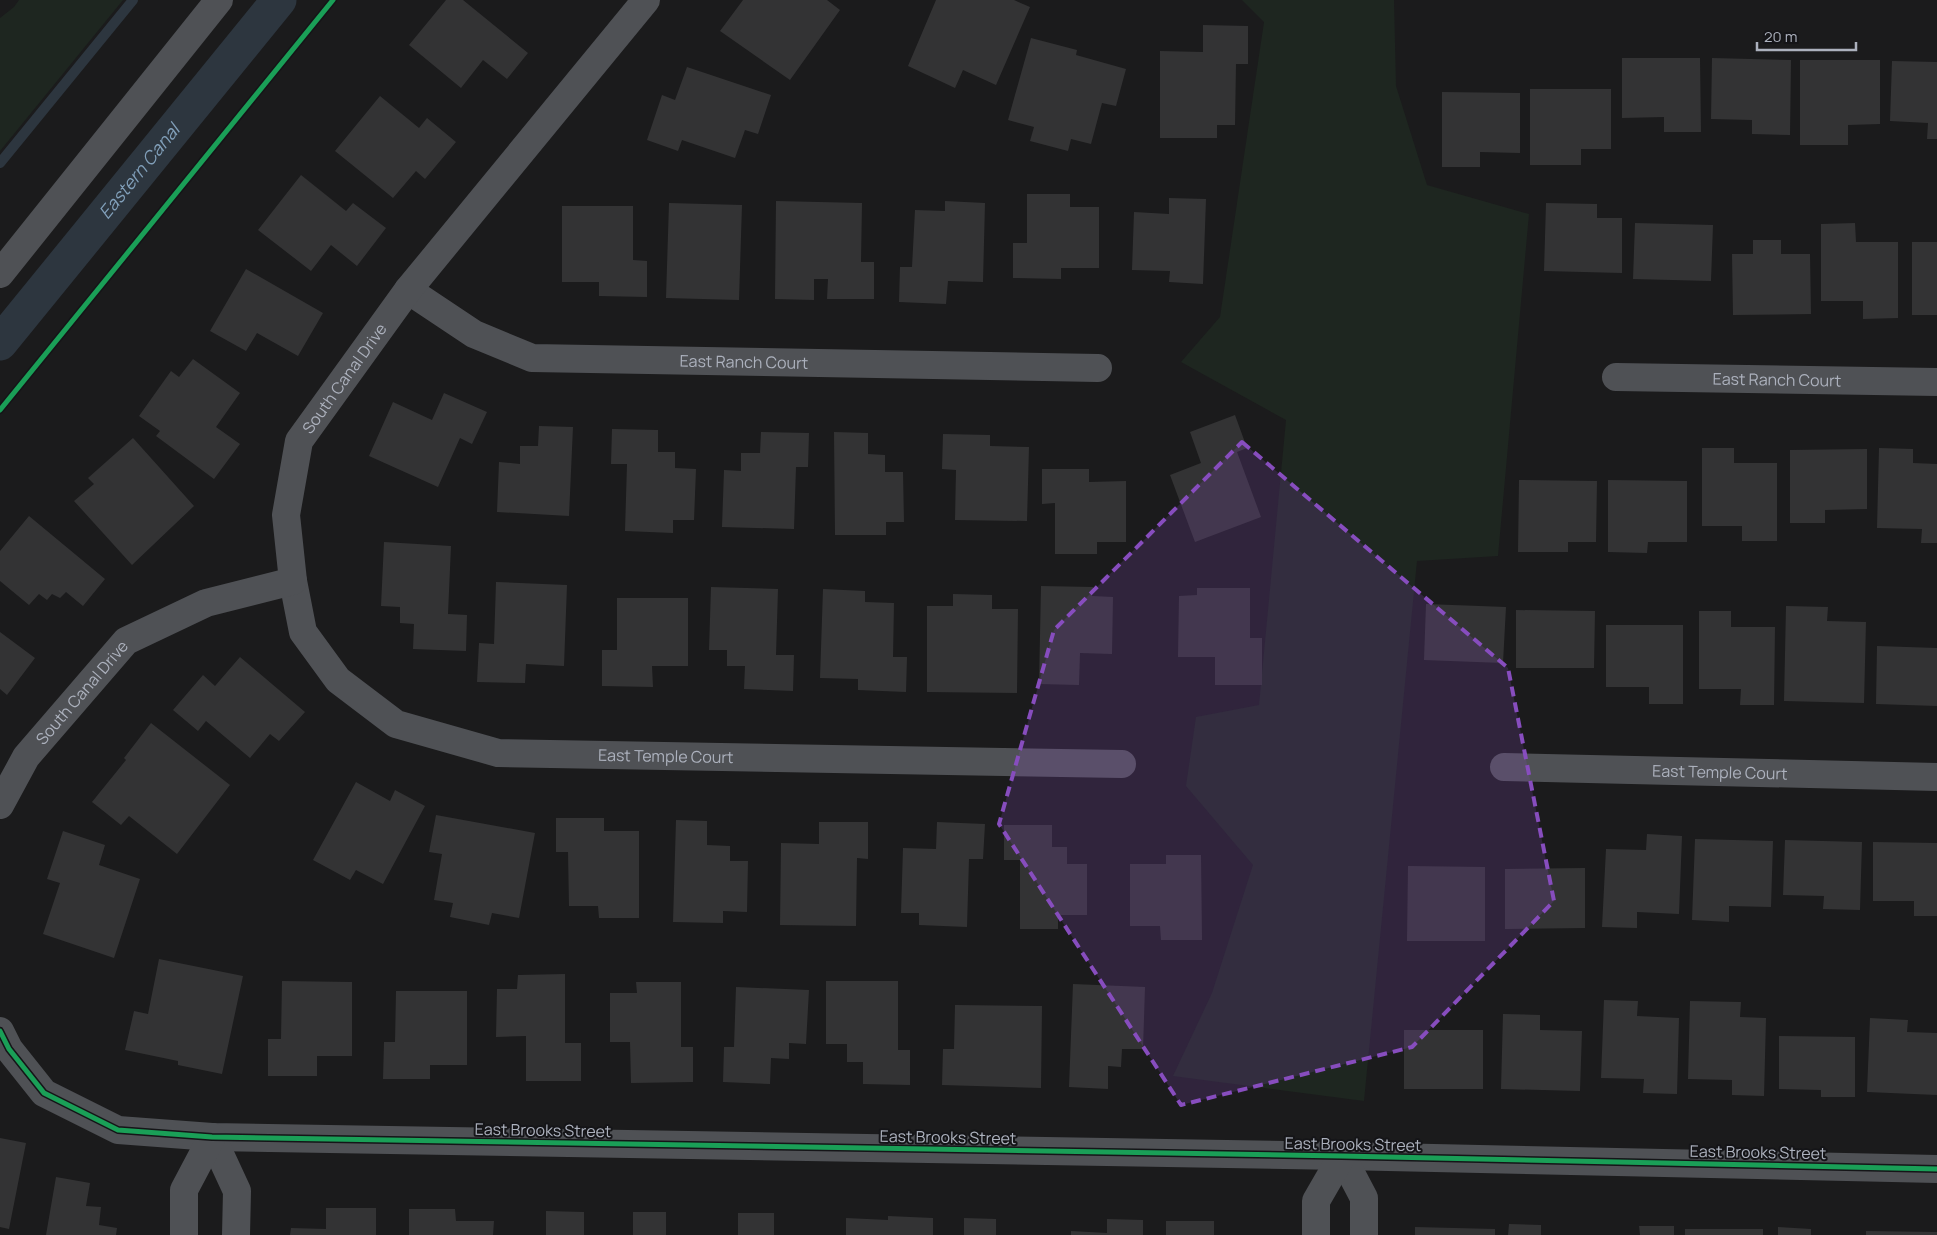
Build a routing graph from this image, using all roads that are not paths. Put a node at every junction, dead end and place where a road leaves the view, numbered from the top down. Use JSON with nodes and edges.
{"nodes":[{"id":1,"x":219,"y":0,"type":"edge"},
{"id":2,"x":646,"y":0,"type":"edge"},
{"id":3,"x":0,"y":274,"type":"edge"},
{"id":4,"x":408,"y":290,"type":"junction"},
{"id":5,"x":1098,"y":368,"type":"dead end"},
{"id":6,"x":1616,"y":377,"type":"dead end"},
{"id":7,"x":1937,"y":382,"type":"edge"},
{"id":8,"x":293,"y":581,"type":"junction"},
{"id":9,"x":1122,"y":764,"type":"dead end"},
{"id":10,"x":1504,"y":767,"type":"dead end"},
{"id":11,"x":1937,"y":777,"type":"edge"},
{"id":12,"x":0,"y":805,"type":"edge"},
{"id":13,"x":0,"y":1031,"type":"edge"},
{"id":14,"x":212,"y":1137,"type":"junction"},
{"id":15,"x":1342,"y":1156,"type":"junction"},
{"id":16,"x":1937,"y":1169,"type":"edge"},
{"id":17,"x":184,"y":1235,"type":"edge"},
{"id":18,"x":236,"y":1235,"type":"edge"},
{"id":19,"x":1316,"y":1235,"type":"edge"},
{"id":20,"x":1364,"y":1235,"type":"edge"}],
"edges":[{"from":1,"to":3,"type":"street"},
{"from":2,"to":4,"type":"street","name":"South Canal Drive"},
{"from":4,"to":5,"type":"street","name":"East Ranch Court"},
{"from":4,"to":8,"type":"street","name":"South Canal Drive"},
{"from":6,"to":7,"type":"street","name":"East Ranch Court"},
{"from":8,"to":9,"type":"street","name":"East Temple Court"},
{"from":8,"to":12,"type":"street","name":"South Canal Drive"},
{"from":10,"to":11,"type":"street","name":"East Temple Court"},
{"from":13,"to":14,"type":"street","name":"East Brooks Street"},
{"from":14,"to":15,"type":"street","name":"East Brooks Street"},
{"from":14,"to":17,"type":"street"},
{"from":14,"to":18,"type":"street"},
{"from":15,"to":16,"type":"street","name":"East Brooks Street"},
{"from":15,"to":19,"type":"street"},
{"from":15,"to":20,"type":"street"}]}
